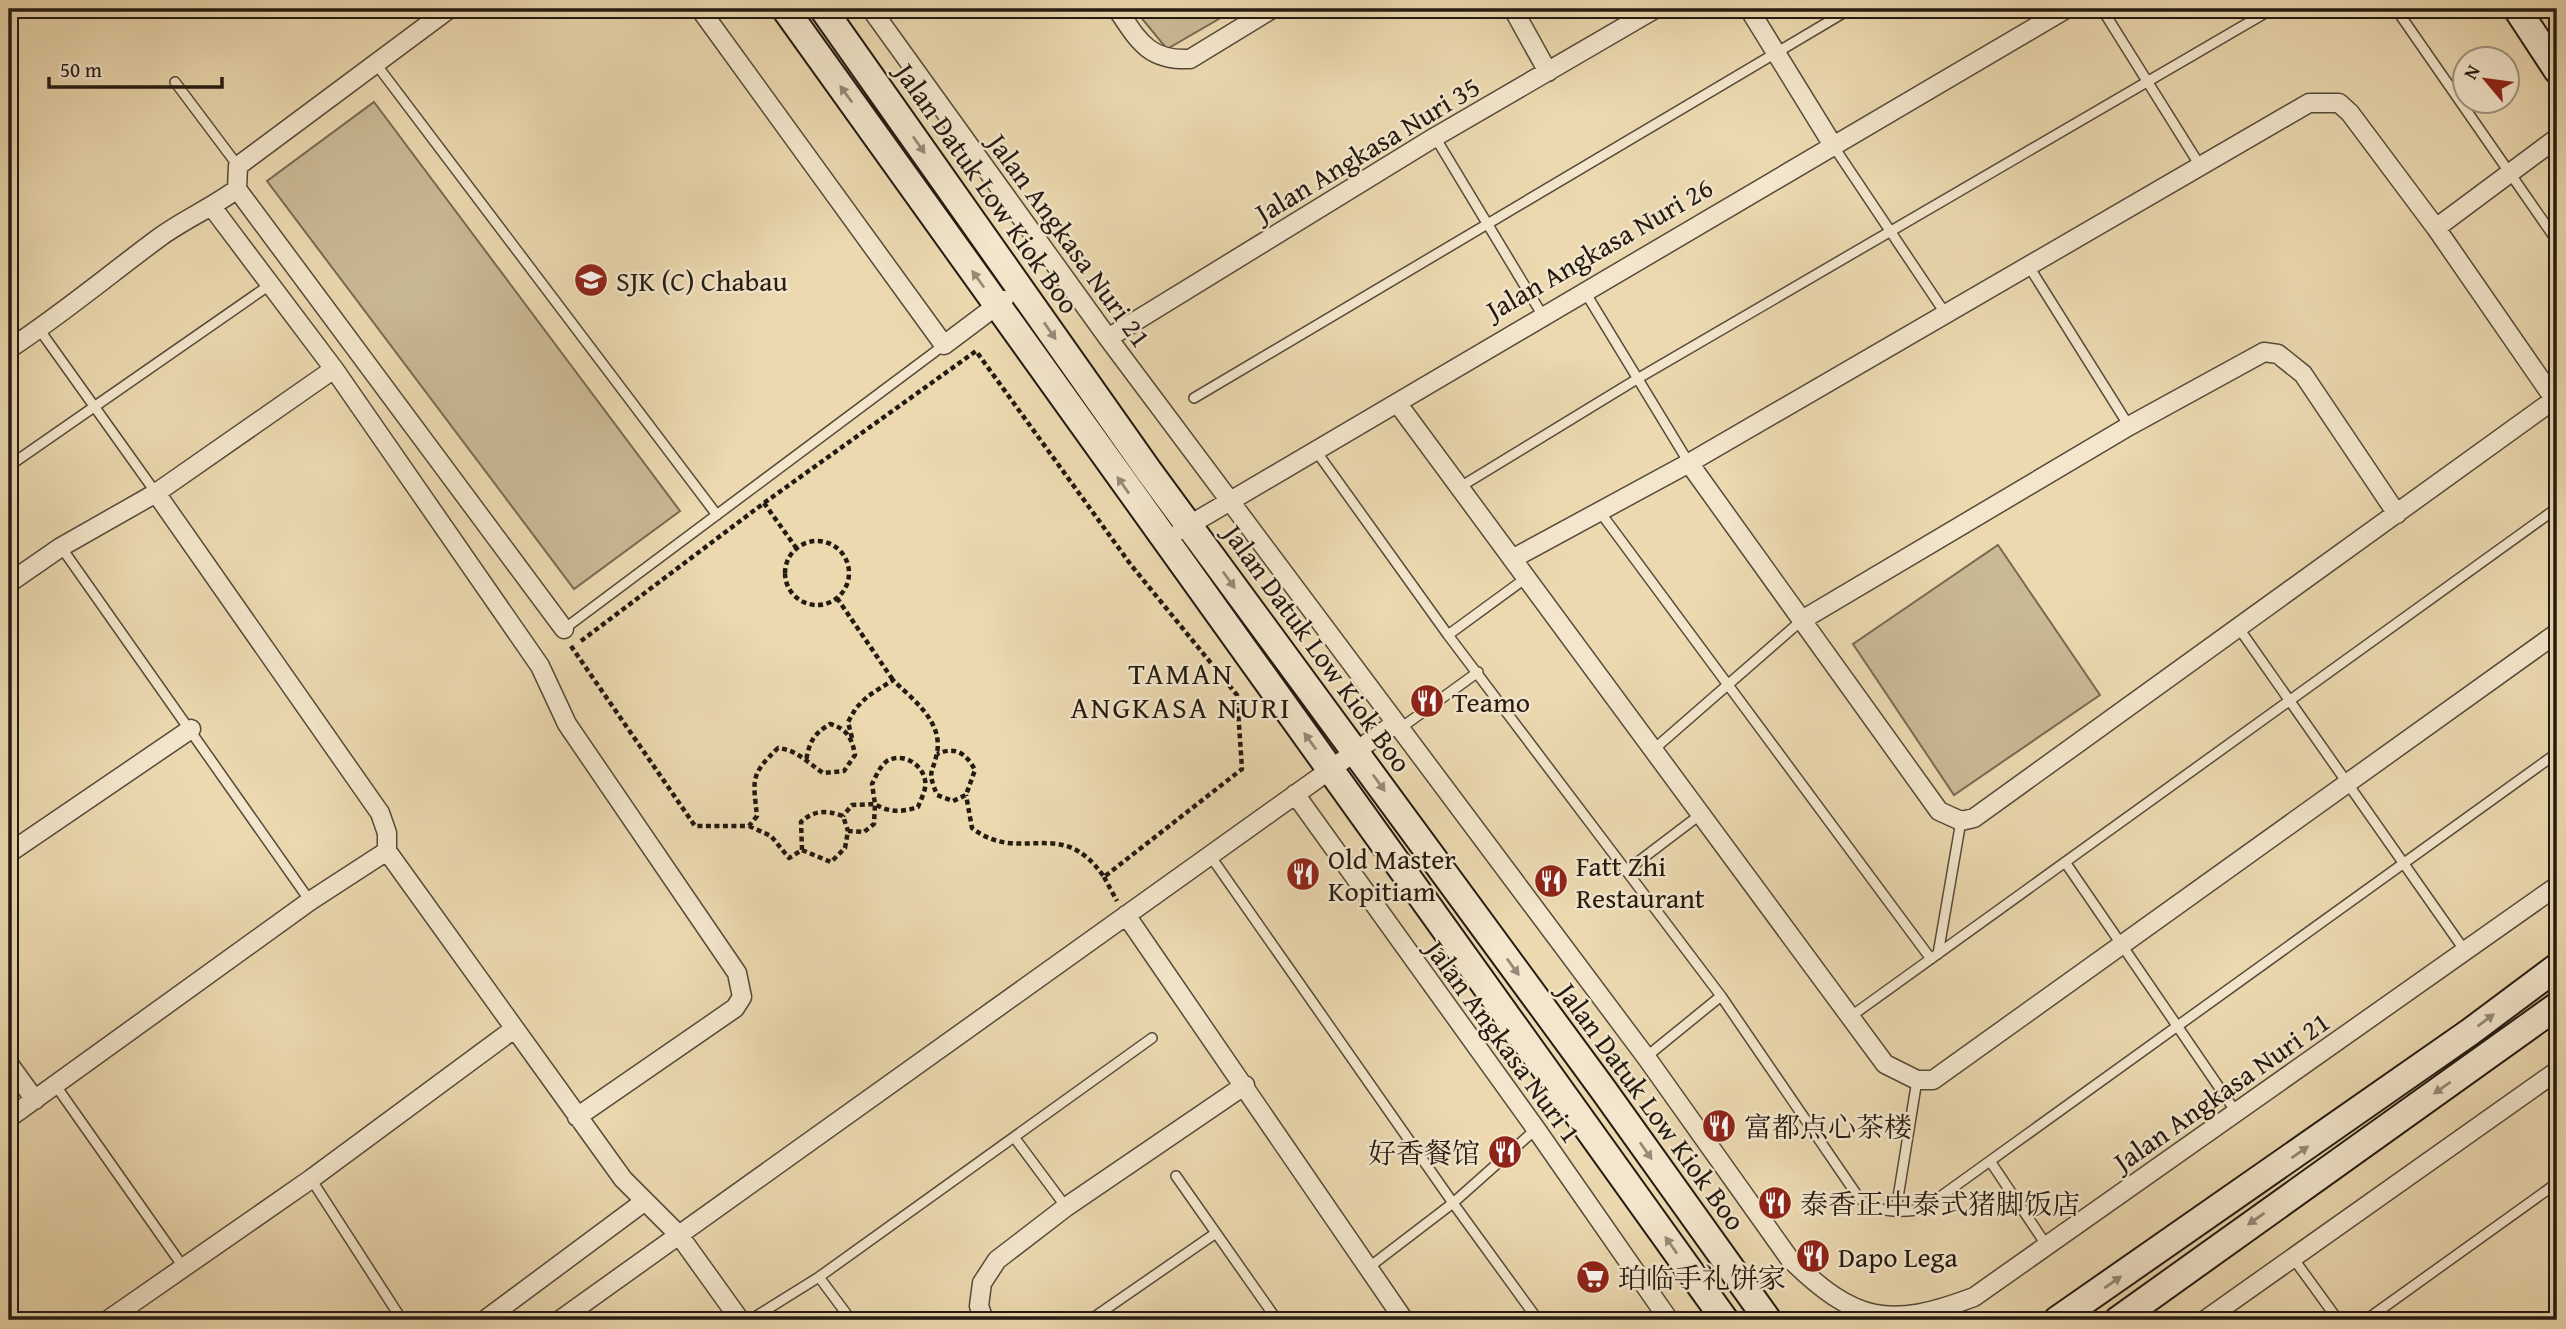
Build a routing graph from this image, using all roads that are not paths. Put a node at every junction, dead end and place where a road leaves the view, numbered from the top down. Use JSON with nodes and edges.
{"nodes":[{"id":1,"x":449,"y":9,"type":"edge"},
{"id":2,"x":700,"y":9,"type":"edge"},
{"id":3,"x":785,"y":9,"type":"edge"},
{"id":4,"x":823,"y":9,"type":"edge"},
{"id":5,"x":871,"y":9,"type":"edge"},
{"id":6,"x":1117,"y":9,"type":"edge"},
{"id":7,"x":1272,"y":9,"type":"edge"},
{"id":8,"x":1513,"y":9,"type":"edge"},
{"id":9,"x":1655,"y":9,"type":"edge"},
{"id":10,"x":1749,"y":9,"type":"edge"},
{"id":11,"x":1850,"y":9,"type":"edge"},
{"id":12,"x":2066,"y":9,"type":"edge"},
{"id":13,"x":2102,"y":9,"type":"edge"},
{"id":14,"x":2272,"y":9,"type":"edge"},
{"id":15,"x":2396,"y":9,"type":"edge"},
{"id":16,"x":2517,"y":9,"type":"edge"},
{"id":17,"x":1776,"y":52,"type":"junction"},
{"id":18,"x":376,"y":64,"type":"junction"},
{"id":19,"x":2557,"y":70,"type":"edge"},
{"id":20,"x":1548,"y":72,"type":"junction"},
{"id":21,"x":2147,"y":81,"type":"junction"},
{"id":22,"x":175,"y":82,"type":"dead end"},
{"id":23,"x":1435,"y":137,"type":"junction"},
{"id":24,"x":2557,"y":138,"type":"edge"},
{"id":25,"x":1834,"y":147,"type":"junction"},
{"id":26,"x":2199,"y":164,"type":"junction"},
{"id":27,"x":238,"y":166,"type":"junction"},
{"id":28,"x":2509,"y":173,"type":"junction"},
{"id":29,"x":237,"y":189,"type":"junction"},
{"id":30,"x":212,"y":207,"type":"junction"},
{"id":31,"x":1488,"y":225,"type":"junction"},
{"id":32,"x":2436,"y":228,"type":"junction"},
{"id":33,"x":1890,"y":230,"type":"junction"},
{"id":34,"x":2557,"y":242,"type":"edge"},
{"id":35,"x":2028,"y":265,"type":"junction"},
{"id":36,"x":271,"y":284,"type":"junction"},
{"id":37,"x":1020,"y":289,"type":"junction"},
{"id":38,"x":1585,"y":292,"type":"junction"},
{"id":39,"x":998,"y":305,"type":"junction"},
{"id":40,"x":1945,"y":313,"type":"junction"},
{"id":41,"x":1543,"y":316,"type":"junction"},
{"id":42,"x":39,"y":329,"type":"junction"},
{"id":43,"x":1108,"y":338,"type":"junction"},
{"id":44,"x":944,"y":345,"type":"junction"},
{"id":45,"x":9,"y":349,"type":"edge"},
{"id":46,"x":334,"y":369,"type":"junction"},
{"id":47,"x":1637,"y":379,"type":"junction"},
{"id":48,"x":1194,"y":398,"type":"dead end"},
{"id":49,"x":2556,"y":401,"type":"edge"},
{"id":50,"x":1398,"y":404,"type":"junction"},
{"id":51,"x":94,"y":407,"type":"junction"},
{"id":52,"x":2129,"y":426,"type":"junction"},
{"id":53,"x":1315,"y":451,"type":"junction"},
{"id":54,"x":1689,"y":463,"type":"junction"},
{"id":55,"x":9,"y":466,"type":"edge"},
{"id":56,"x":1460,"y":487,"type":"junction"},
{"id":57,"x":156,"y":493,"type":"junction"},
{"id":58,"x":1230,"y":501,"type":"junction"},
{"id":59,"x":2557,"y":508,"type":"edge"},
{"id":60,"x":1600,"y":512,"type":"junction"},
{"id":61,"x":2397,"y":513,"type":"junction"},
{"id":62,"x":717,"y":515,"type":"junction"},
{"id":63,"x":1189,"y":525,"type":"junction"},
{"id":64,"x":1163,"y":540,"type":"junction"},
{"id":65,"x":61,"y":547,"type":"junction"},
{"id":66,"x":1512,"y":559,"type":"junction"},
{"id":67,"x":1527,"y":578,"type":"junction"},
{"id":68,"x":9,"y":583,"type":"edge"},
{"id":69,"x":1802,"y":620,"type":"junction"},
{"id":70,"x":2238,"y":628,"type":"junction"},
{"id":71,"x":564,"y":629,"type":"joint"},
{"id":72,"x":2557,"y":633,"type":"edge"},
{"id":73,"x":1448,"y":635,"type":"junction"},
{"id":74,"x":1478,"y":672,"type":"junction"},
{"id":75,"x":1727,"y":686,"type":"junction"},
{"id":76,"x":2289,"y":700,"type":"junction"},
{"id":77,"x":1396,"y":727,"type":"junction"},
{"id":78,"x":191,"y":729,"type":"junction"},
{"id":79,"x":1653,"y":750,"type":"junction"},
{"id":80,"x":1355,"y":751,"type":"junction"},
{"id":81,"x":2557,"y":753,"type":"edge"},
{"id":82,"x":1330,"y":769,"type":"junction"},
{"id":83,"x":2347,"y":783,"type":"junction"},
{"id":84,"x":1295,"y":794,"type":"junction"},
{"id":85,"x":1701,"y":814,"type":"junction"},
{"id":86,"x":1961,"y":821,"type":"junction"},
{"id":87,"x":387,"y":851,"type":"junction"},
{"id":88,"x":9,"y":853,"type":"edge"},
{"id":89,"x":1209,"y":854,"type":"junction"},
{"id":90,"x":2065,"y":862,"type":"junction"},
{"id":91,"x":2403,"y":863,"type":"junction"},
{"id":92,"x":1626,"y":872,"type":"junction"},
{"id":93,"x":2557,"y":886,"type":"edge"},
{"id":94,"x":310,"y":901,"type":"junction"},
{"id":95,"x":1126,"y":915,"type":"junction"},
{"id":96,"x":2122,"y":945,"type":"junction"},
{"id":97,"x":2465,"y":951,"type":"junction"},
{"id":98,"x":1935,"y":956,"type":"junction"},
{"id":99,"x":2557,"y":967,"type":"edge"},
{"id":100,"x":1721,"y":996,"type":"junction"},
{"id":101,"x":2557,"y":1006,"type":"edge"},
{"id":102,"x":1850,"y":1017,"type":"junction"},
{"id":103,"x":2177,"y":1025,"type":"junction"},
{"id":104,"x":514,"y":1029,"type":"junction"},
{"id":105,"x":1152,"y":1038,"type":"dead end"},
{"id":106,"x":1646,"y":1057,"type":"junction"},
{"id":107,"x":9,"y":1063,"type":"edge"},
{"id":108,"x":2557,"y":1071,"type":"edge"},
{"id":109,"x":1917,"y":1080,"type":"junction"},
{"id":110,"x":1245,"y":1085,"type":"junction"},
{"id":111,"x":56,"y":1086,"type":"junction"},
{"id":112,"x":35,"y":1100,"type":"junction"},
{"id":113,"x":2236,"y":1112,"type":"junction"},
{"id":114,"x":577,"y":1117,"type":"junction"},
{"id":115,"x":9,"y":1118,"type":"edge"},
{"id":116,"x":1536,"y":1129,"type":"junction"},
{"id":117,"x":1014,"y":1137,"type":"junction"},
{"id":118,"x":1990,"y":1161,"type":"junction"},
{"id":119,"x":1176,"y":1176,"type":"dead end"},
{"id":120,"x":311,"y":1179,"type":"junction"},
{"id":121,"x":2557,"y":1183,"type":"edge"},
{"id":122,"x":645,"y":1201,"type":"junction"},
{"id":123,"x":1452,"y":1203,"type":"junction"},
{"id":124,"x":1066,"y":1207,"type":"junction"},
{"id":125,"x":1896,"y":1210,"type":"junction"},
{"id":126,"x":1216,"y":1233,"type":"junction"},
{"id":127,"x":679,"y":1235,"type":"junction"},
{"id":128,"x":2047,"y":1246,"type":"junction"},
{"id":129,"x":2293,"y":1258,"type":"junction"},
{"id":130,"x":1368,"y":1268,"type":"junction"},
{"id":131,"x":185,"y":1269,"type":"junction"},
{"id":132,"x":819,"y":1278,"type":"junction"},
{"id":133,"x":108,"y":1320,"type":"edge"},
{"id":134,"x":402,"y":1320,"type":"edge"},
{"id":135,"x":485,"y":1320,"type":"edge"},
{"id":136,"x":560,"y":1320,"type":"edge"},
{"id":137,"x":740,"y":1320,"type":"edge"},
{"id":138,"x":750,"y":1320,"type":"edge"},
{"id":139,"x":851,"y":1320,"type":"edge"},
{"id":140,"x":984,"y":1320,"type":"edge"},
{"id":141,"x":1090,"y":1320,"type":"edge"},
{"id":142,"x":1278,"y":1320,"type":"edge"},
{"id":143,"x":1404,"y":1320,"type":"edge"},
{"id":144,"x":1538,"y":1320,"type":"edge"},
{"id":145,"x":1669,"y":1320,"type":"edge"},
{"id":146,"x":1725,"y":1320,"type":"edge"},
{"id":147,"x":1768,"y":1320,"type":"edge"},
{"id":148,"x":2057,"y":1320,"type":"edge"},
{"id":149,"x":2118,"y":1320,"type":"edge"},
{"id":150,"x":2205,"y":1320,"type":"edge"},
{"id":151,"x":2338,"y":1320,"type":"edge"},
{"id":152,"x":2366,"y":1320,"type":"edge"}],
"edges":[{"from":1,"to":18,"type":"street"},
{"from":2,"to":44,"type":"street"},
{"from":39,"to":3,"type":"main road","one_way":true},
{"from":4,"to":37,"type":"main road","name":"Jalan Datuk Low Kiok Boo","one_way":true},
{"from":5,"to":43,"type":"street","name":"Jalan Angkasa Nuri 21"},
{"from":6,"to":7,"type":"street"},
{"from":8,"to":20,"type":"street"},
{"from":9,"to":20,"type":"street","name":"Jalan Angkasa Nuri 35"},
{"from":10,"to":17,"type":"street"},
{"from":11,"to":17,"type":"lane"},
{"from":12,"to":25,"type":"street","name":"Jalan Angkasa Nuri 26"},
{"from":13,"to":21,"type":"lane"},
{"from":14,"to":21,"type":"lane"},
{"from":15,"to":28,"type":"lane"},
{"from":16,"to":19,"type":"main road"},
{"from":17,"to":25,"type":"street"},
{"from":17,"to":31,"type":"lane"},
{"from":18,"to":27,"type":"street"},
{"from":18,"to":62,"type":"lane"},
{"from":20,"to":23,"type":"street","name":"Jalan Angkasa Nuri 35"},
{"from":21,"to":26,"type":"lane"},
{"from":21,"to":33,"type":"lane"},
{"from":22,"to":27,"type":"lane"},
{"from":23,"to":31,"type":"lane"},
{"from":23,"to":43,"type":"street","name":"Jalan Angkasa Nuri 35"},
{"from":24,"to":28,"type":"street"},
{"from":25,"to":33,"type":"lane"},
{"from":25,"to":38,"type":"street","name":"Jalan Angkasa Nuri 26"},
{"from":26,"to":32,"type":"street"},
{"from":26,"to":35,"type":"street"},
{"from":27,"to":29,"type":"street"},
{"from":28,"to":32,"type":"street"},
{"from":28,"to":34,"type":"lane"},
{"from":29,"to":30,"type":"street"},
{"from":29,"to":71,"type":"street"},
{"from":30,"to":36,"type":"street"},
{"from":30,"to":42,"type":"street"},
{"from":31,"to":41,"type":"lane"},
{"from":31,"to":48,"type":"lane"},
{"from":32,"to":49,"type":"street"},
{"from":33,"to":40,"type":"lane"},
{"from":33,"to":47,"type":"lane"},
{"from":35,"to":40,"type":"street"},
{"from":35,"to":52,"type":"lane"},
{"from":36,"to":46,"type":"street"},
{"from":36,"to":51,"type":"lane"},
{"from":37,"to":39,"type":"street"},
{"from":37,"to":63,"type":"main road","name":"Jalan Datuk Low Kiok Boo","one_way":true},
{"from":38,"to":41,"type":"street","name":"Jalan Angkasa Nuri 26"},
{"from":38,"to":47,"type":"lane"},
{"from":39,"to":44,"type":"street"},
{"from":64,"to":39,"type":"main road","one_way":true},
{"from":40,"to":54,"type":"street"},
{"from":41,"to":50,"type":"street","name":"Jalan Angkasa Nuri 26"},
{"from":42,"to":45,"type":"street"},
{"from":42,"to":51,"type":"lane"},
{"from":43,"to":58,"type":"street","name":"Jalan Angkasa Nuri 21"},
{"from":44,"to":62,"type":"lane"},
{"from":46,"to":57,"type":"street"},
{"from":46,"to":114,"type":"street"},
{"from":47,"to":54,"type":"lane"},
{"from":47,"to":56,"type":"lane"},
{"from":49,"to":61,"type":"street"},
{"from":50,"to":53,"type":"street","name":"Jalan Angkasa Nuri 26"},
{"from":50,"to":56,"type":"street"},
{"from":51,"to":55,"type":"lane"},
{"from":51,"to":57,"type":"lane"},
{"from":52,"to":61,"type":"street"},
{"from":52,"to":69,"type":"street"},
{"from":53,"to":58,"type":"street","name":"Jalan Angkasa Nuri 26"},
{"from":53,"to":73,"type":"lane"},
{"from":54,"to":60,"type":"street"},
{"from":54,"to":69,"type":"street"},
{"from":56,"to":66,"type":"street"},
{"from":57,"to":65,"type":"street"},
{"from":57,"to":87,"type":"street"},
{"from":58,"to":63,"type":"street","name":"Jalan Angkasa Nuri 26"},
{"from":58,"to":77,"type":"street","name":"Jalan Angkasa Nuri 21"},
{"from":59,"to":76,"type":"lane"},
{"from":60,"to":66,"type":"street"},
{"from":60,"to":75,"type":"lane"},
{"from":61,"to":70,"type":"street"},
{"from":62,"to":71,"type":"lane"},
{"from":63,"to":64,"type":"street","name":"Jalan Angkasa Nuri 26"},
{"from":63,"to":80,"type":"main road","name":"Jalan Datuk Low Kiok Boo","one_way":true},
{"from":82,"to":64,"type":"main road","one_way":true},
{"from":65,"to":68,"type":"street"},
{"from":65,"to":78,"type":"lane"},
{"from":66,"to":67,"type":"street"},
{"from":67,"to":73,"type":"lane"},
{"from":67,"to":79,"type":"street"},
{"from":69,"to":75,"type":"lane"},
{"from":69,"to":86,"type":"street"},
{"from":70,"to":76,"type":"lane"},
{"from":70,"to":86,"type":"street"},
{"from":72,"to":83,"type":"street"},
{"from":73,"to":74,"type":"lane"},
{"from":74,"to":77,"type":"lane"},
{"from":74,"to":92,"type":"lane"},
{"from":75,"to":79,"type":"lane"},
{"from":75,"to":98,"type":"lane"},
{"from":76,"to":83,"type":"lane"},
{"from":76,"to":90,"type":"lane"},
{"from":77,"to":80,"type":"street"},
{"from":77,"to":106,"type":"street","name":"Jalan Angkasa Nuri 21"},
{"from":78,"to":88,"type":"street"},
{"from":78,"to":94,"type":"lane"},
{"from":79,"to":85,"type":"street"},
{"from":80,"to":82,"type":"street"},
{"from":80,"to":147,"type":"main road","name":"Jalan Datuk Low Kiok Boo","one_way":true},
{"from":81,"to":91,"type":"lane"},
{"from":82,"to":84,"type":"street"},
{"from":146,"to":82,"type":"main road","one_way":true},
{"from":83,"to":91,"type":"lane"},
{"from":83,"to":96,"type":"street"},
{"from":84,"to":89,"type":"street"},
{"from":84,"to":116,"type":"street","name":"Jalan Angkasa Nuri 1"},
{"from":85,"to":92,"type":"lane"},
{"from":85,"to":102,"type":"street"},
{"from":86,"to":98,"type":"lane"},
{"from":87,"to":94,"type":"street"},
{"from":87,"to":104,"type":"street"},
{"from":89,"to":95,"type":"street"},
{"from":89,"to":123,"type":"lane"},
{"from":90,"to":96,"type":"lane"},
{"from":90,"to":98,"type":"lane"},
{"from":91,"to":97,"type":"lane"},
{"from":91,"to":103,"type":"lane"},
{"from":92,"to":100,"type":"lane"},
{"from":93,"to":97,"type":"street","name":"Jalan Angkasa Nuri 21"},
{"from":94,"to":111,"type":"street"},
{"from":95,"to":110,"type":"street"},
{"from":95,"to":127,"type":"street"},
{"from":96,"to":103,"type":"lane"},
{"from":96,"to":109,"type":"street"},
{"from":97,"to":113,"type":"street","name":"Jalan Angkasa Nuri 21"},
{"from":98,"to":102,"type":"lane"},
{"from":148,"to":99,"type":"main road","one_way":true},
{"from":100,"to":106,"type":"lane"},
{"from":100,"to":125,"type":"lane"},
{"from":101,"to":149,"type":"main road","one_way":true},
{"from":102,"to":109,"type":"street"},
{"from":103,"to":113,"type":"lane"},
{"from":103,"to":118,"type":"lane"},
{"from":104,"to":114,"type":"street"},
{"from":104,"to":120,"type":"street"},
{"from":105,"to":117,"type":"lane"},
{"from":106,"to":128,"type":"street","name":"Jalan Angkasa Nuri 21"},
{"from":107,"to":112,"type":"street"},
{"from":108,"to":129,"type":"street"},
{"from":109,"to":125,"type":"lane"},
{"from":110,"to":124,"type":"street"},
{"from":110,"to":130,"type":"street"},
{"from":111,"to":112,"type":"street"},
{"from":111,"to":131,"type":"lane"},
{"from":112,"to":115,"type":"street"},
{"from":113,"to":128,"type":"street","name":"Jalan Angkasa Nuri 21"},
{"from":114,"to":122,"type":"street"},
{"from":116,"to":123,"type":"lane"},
{"from":116,"to":145,"type":"street","name":"Jalan Angkasa Nuri 1"},
{"from":117,"to":124,"type":"lane"},
{"from":117,"to":132,"type":"lane"},
{"from":118,"to":125,"type":"lane"},
{"from":118,"to":128,"type":"lane"},
{"from":119,"to":126,"type":"lane"},
{"from":120,"to":131,"type":"street"},
{"from":120,"to":134,"type":"lane"},
{"from":121,"to":152,"type":"lane"},
{"from":122,"to":127,"type":"street"},
{"from":122,"to":135,"type":"street"},
{"from":123,"to":130,"type":"lane"},
{"from":123,"to":144,"type":"lane"},
{"from":124,"to":140,"type":"street"},
{"from":126,"to":141,"type":"lane"},
{"from":126,"to":142,"type":"lane"},
{"from":127,"to":136,"type":"street"},
{"from":127,"to":137,"type":"street"},
{"from":129,"to":150,"type":"street"},
{"from":129,"to":151,"type":"lane"},
{"from":130,"to":143,"type":"street"},
{"from":131,"to":133,"type":"street"},
{"from":132,"to":138,"type":"lane"},
{"from":132,"to":139,"type":"lane"}]}
